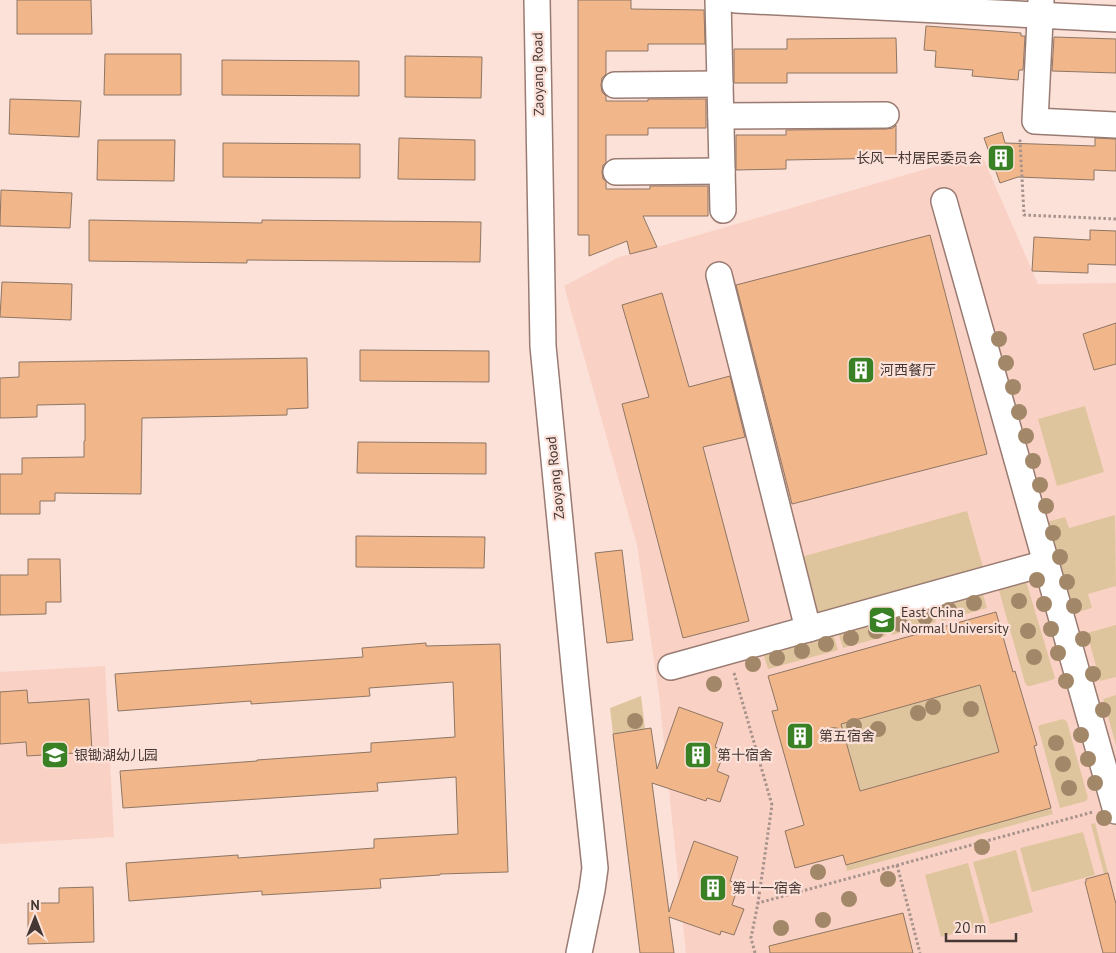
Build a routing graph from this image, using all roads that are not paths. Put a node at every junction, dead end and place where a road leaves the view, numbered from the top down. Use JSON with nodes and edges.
{"nodes":[{"id":1,"x":537,"y":0,"type":"edge"},
{"id":2,"x":718,"y":0,"type":"edge"},
{"id":3,"x":736,"y":0,"type":"edge"},
{"id":4,"x":846,"y":3,"type":"edge"},
{"id":5,"x":1041,"y":7,"type":"edge"},
{"id":6,"x":1116,"y":19,"type":"edge"},
{"id":7,"x":644,"y":69,"type":"dead end"},
{"id":8,"x":720,"y":76,"type":"junction"},
{"id":9,"x":615,"y":84,"type":"dead end"},
{"id":10,"x":886,"y":114,"type":"dead end"},
{"id":11,"x":721,"y":116,"type":"junction"},
{"id":12,"x":1116,"y":125,"type":"edge"},
{"id":13,"x":722,"y":163,"type":"junction"},
{"id":14,"x":616,"y":164,"type":"dead end"},
{"id":15,"x":944,"y":201,"type":"dead end"},
{"id":16,"x":723,"y":210,"type":"dead end"},
{"id":17,"x":719,"y":275,"type":"dead end"},
{"id":18,"x":1046,"y":563,"type":"junction"},
{"id":19,"x":808,"y":629,"type":"junction"},
{"id":20,"x":671,"y":667,"type":"dead end"},
{"id":21,"x":1115,"y":808,"type":"edge"},
{"id":22,"x":579,"y":953,"type":"edge"}],
"edges":[{"from":1,"to":22,"type":"street","name":"Zaoyang Road"},
{"from":2,"to":8,"type":"street"},
{"from":3,"to":4,"type":"street"},
{"from":4,"to":5,"type":"street"},
{"from":5,"to":6,"type":"street"},
{"from":5,"to":12,"type":"street"},
{"from":7,"to":8,"type":"street"},
{"from":8,"to":9,"type":"street"},
{"from":8,"to":11,"type":"street"},
{"from":10,"to":11,"type":"street"},
{"from":11,"to":13,"type":"street"},
{"from":13,"to":14,"type":"street"},
{"from":13,"to":16,"type":"street"},
{"from":15,"to":18,"type":"street"},
{"from":17,"to":19,"type":"street"},
{"from":18,"to":19,"type":"street"},
{"from":18,"to":21,"type":"street"},
{"from":19,"to":20,"type":"street"}]}
